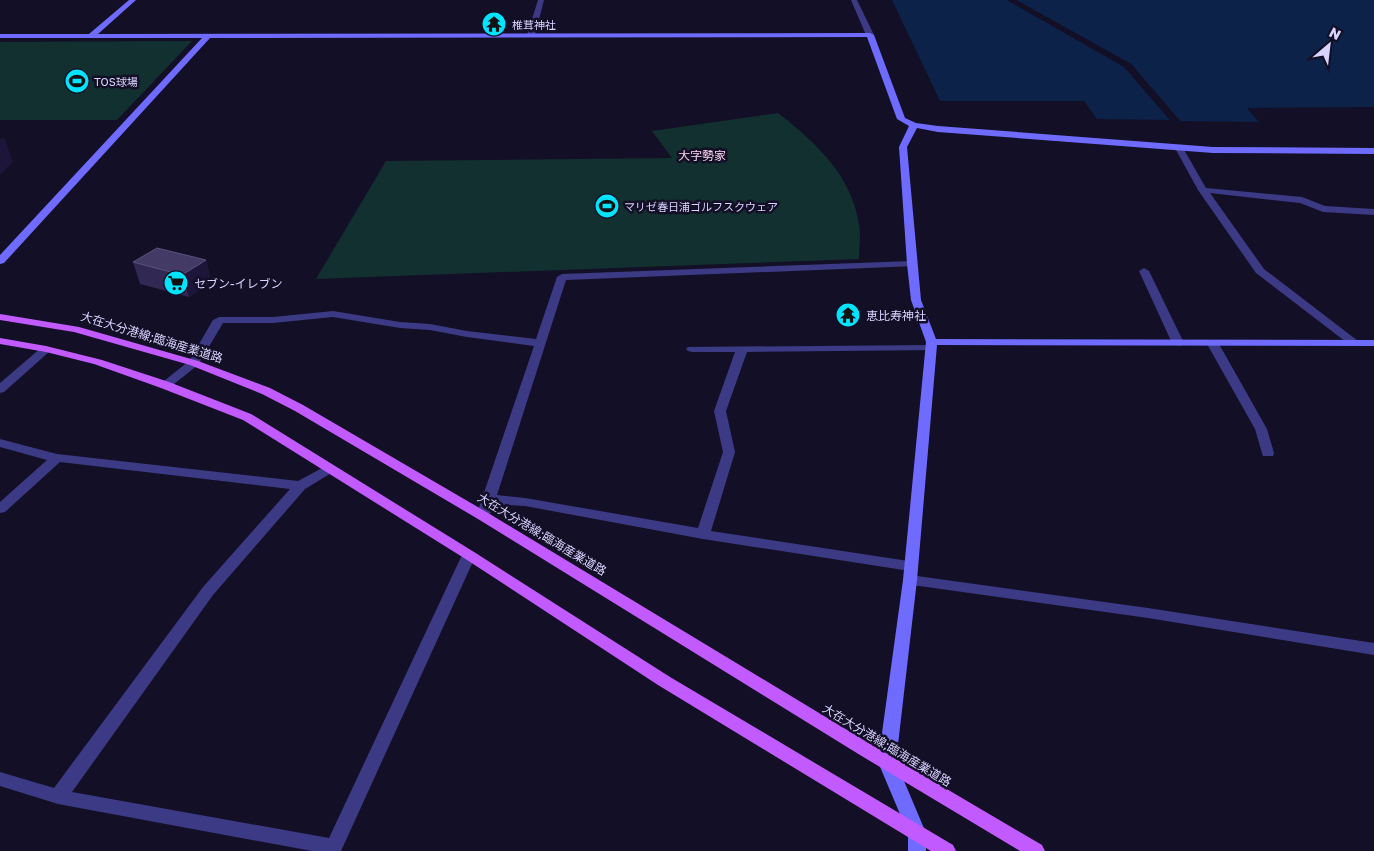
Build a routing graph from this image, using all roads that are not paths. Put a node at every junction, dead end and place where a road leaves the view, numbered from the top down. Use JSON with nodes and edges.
{"nodes":[{"id":1,"x":133,"y":0,"type":"edge"},
{"id":2,"x":541,"y":0,"type":"edge"},
{"id":3,"x":854,"y":0,"type":"edge"},
{"id":4,"x":531,"y":35,"type":"junction"},
{"id":5,"x":870,"y":35,"type":"junction"},
{"id":6,"x":0,"y":36,"type":"edge"},
{"id":7,"x":91,"y":36,"type":"junction"},
{"id":8,"x":209,"y":36,"type":"junction"},
{"id":9,"x":914,"y":124,"type":"junction"},
{"id":10,"x":1179,"y":148,"type":"junction"},
{"id":11,"x":1374,"y":151,"type":"edge"},
{"id":12,"x":1203,"y":190,"type":"junction"},
{"id":13,"x":1374,"y":212,"type":"edge"},
{"id":14,"x":0,"y":261,"type":"edge"},
{"id":15,"x":912,"y":264,"type":"junction"},
{"id":16,"x":1144,"y":271,"type":"dead end"},
{"id":17,"x":0,"y":317,"type":"edge"},
{"id":18,"x":0,"y":341,"type":"edge"},
{"id":19,"x":540,"y":343,"type":"junction"},
{"id":20,"x":1354,"y":343,"type":"junction"},
{"id":21,"x":1374,"y":343,"type":"edge"},
{"id":22,"x":1178,"y":344,"type":"junction"},
{"id":23,"x":1213,"y":344,"type":"junction"},
{"id":24,"x":932,"y":345,"type":"junction"},
{"id":25,"x":46,"y":349,"type":"junction"},
{"id":26,"x":692,"y":349,"type":"dead end"},
{"id":27,"x":742,"y":349,"type":"junction"},
{"id":28,"x":194,"y":363,"type":"junction"},
{"id":29,"x":165,"y":385,"type":"junction"},
{"id":30,"x":0,"y":389,"type":"edge"},
{"id":31,"x":0,"y":443,"type":"edge"},
{"id":32,"x":1268,"y":453,"type":"dead end"},
{"id":33,"x":57,"y":458,"type":"junction"},
{"id":34,"x":332,"y":469,"type":"junction"},
{"id":35,"x":300,"y":486,"type":"junction"},
{"id":36,"x":489,"y":499,"type":"junction"},
{"id":37,"x":0,"y":509,"type":"edge"},
{"id":38,"x":483,"y":516,"type":"junction"},
{"id":39,"x":703,"y":534,"type":"junction"},
{"id":40,"x":469,"y":555,"type":"junction"},
{"id":41,"x":910,"y":573,"type":"junction"},
{"id":42,"x":1374,"y":649,"type":"edge"},
{"id":43,"x":887,"y":762,"type":"junction"},
{"id":44,"x":0,"y":779,"type":"edge"},
{"id":45,"x":58,"y":797,"type":"junction"},
{"id":46,"x":917,"y":842,"type":"edge"},
{"id":47,"x":333,"y":849,"type":"edge"},
{"id":48,"x":947,"y":851,"type":"edge"},
{"id":49,"x":1036,"y":851,"type":"edge"}],
"edges":[{"from":1,"to":7,"type":"street"},
{"from":2,"to":4,"type":"street"},
{"from":3,"to":5,"type":"street"},
{"from":4,"to":5,"type":"street"},
{"from":4,"to":8,"type":"street"},
{"from":5,"to":9,"type":"street"},
{"from":6,"to":7,"type":"street"},
{"from":7,"to":8,"type":"street"},
{"from":8,"to":14,"type":"street"},
{"from":9,"to":10,"type":"street"},
{"from":9,"to":15,"type":"street"},
{"from":10,"to":11,"type":"street"},
{"from":10,"to":12,"type":"street"},
{"from":12,"to":13,"type":"street"},
{"from":12,"to":20,"type":"street"},
{"from":15,"to":19,"type":"street"},
{"from":15,"to":24,"type":"street"},
{"from":16,"to":22,"type":"street"},
{"from":17,"to":28,"type":"main road","name":"大在大分港線;臨海産業道路"},
{"from":18,"to":25,"type":"main road"},
{"from":19,"to":28,"type":"street"},
{"from":19,"to":36,"type":"street"},
{"from":20,"to":21,"type":"street"},
{"from":20,"to":23,"type":"street"},
{"from":22,"to":23,"type":"street"},
{"from":22,"to":24,"type":"street"},
{"from":23,"to":32,"type":"street"},
{"from":24,"to":27,"type":"street"},
{"from":24,"to":41,"type":"street"},
{"from":25,"to":29,"type":"main road"},
{"from":25,"to":30,"type":"street"},
{"from":26,"to":27,"type":"street"},
{"from":27,"to":39,"type":"street"},
{"from":28,"to":29,"type":"street"},
{"from":28,"to":38,"type":"main road","name":"大在大分港線;臨海産業道路"},
{"from":29,"to":34,"type":"main road"},
{"from":31,"to":33,"type":"street"},
{"from":33,"to":35,"type":"street"},
{"from":33,"to":37,"type":"street"},
{"from":34,"to":35,"type":"street"},
{"from":34,"to":40,"type":"main road"},
{"from":35,"to":45,"type":"street"},
{"from":36,"to":38,"type":"street"},
{"from":36,"to":39,"type":"street"},
{"from":38,"to":43,"type":"main road","name":"大在大分港線;臨海産業道路"},
{"from":39,"to":41,"type":"street"},
{"from":40,"to":46,"type":"main road"},
{"from":40,"to":47,"type":"street"},
{"from":41,"to":42,"type":"street"},
{"from":41,"to":43,"type":"street"},
{"from":43,"to":46,"type":"street"},
{"from":43,"to":49,"type":"main road","name":"大在大分港線;臨海産業道路"},
{"from":44,"to":45,"type":"street"},
{"from":45,"to":47,"type":"street"},
{"from":46,"to":48,"type":"main road"}]}
